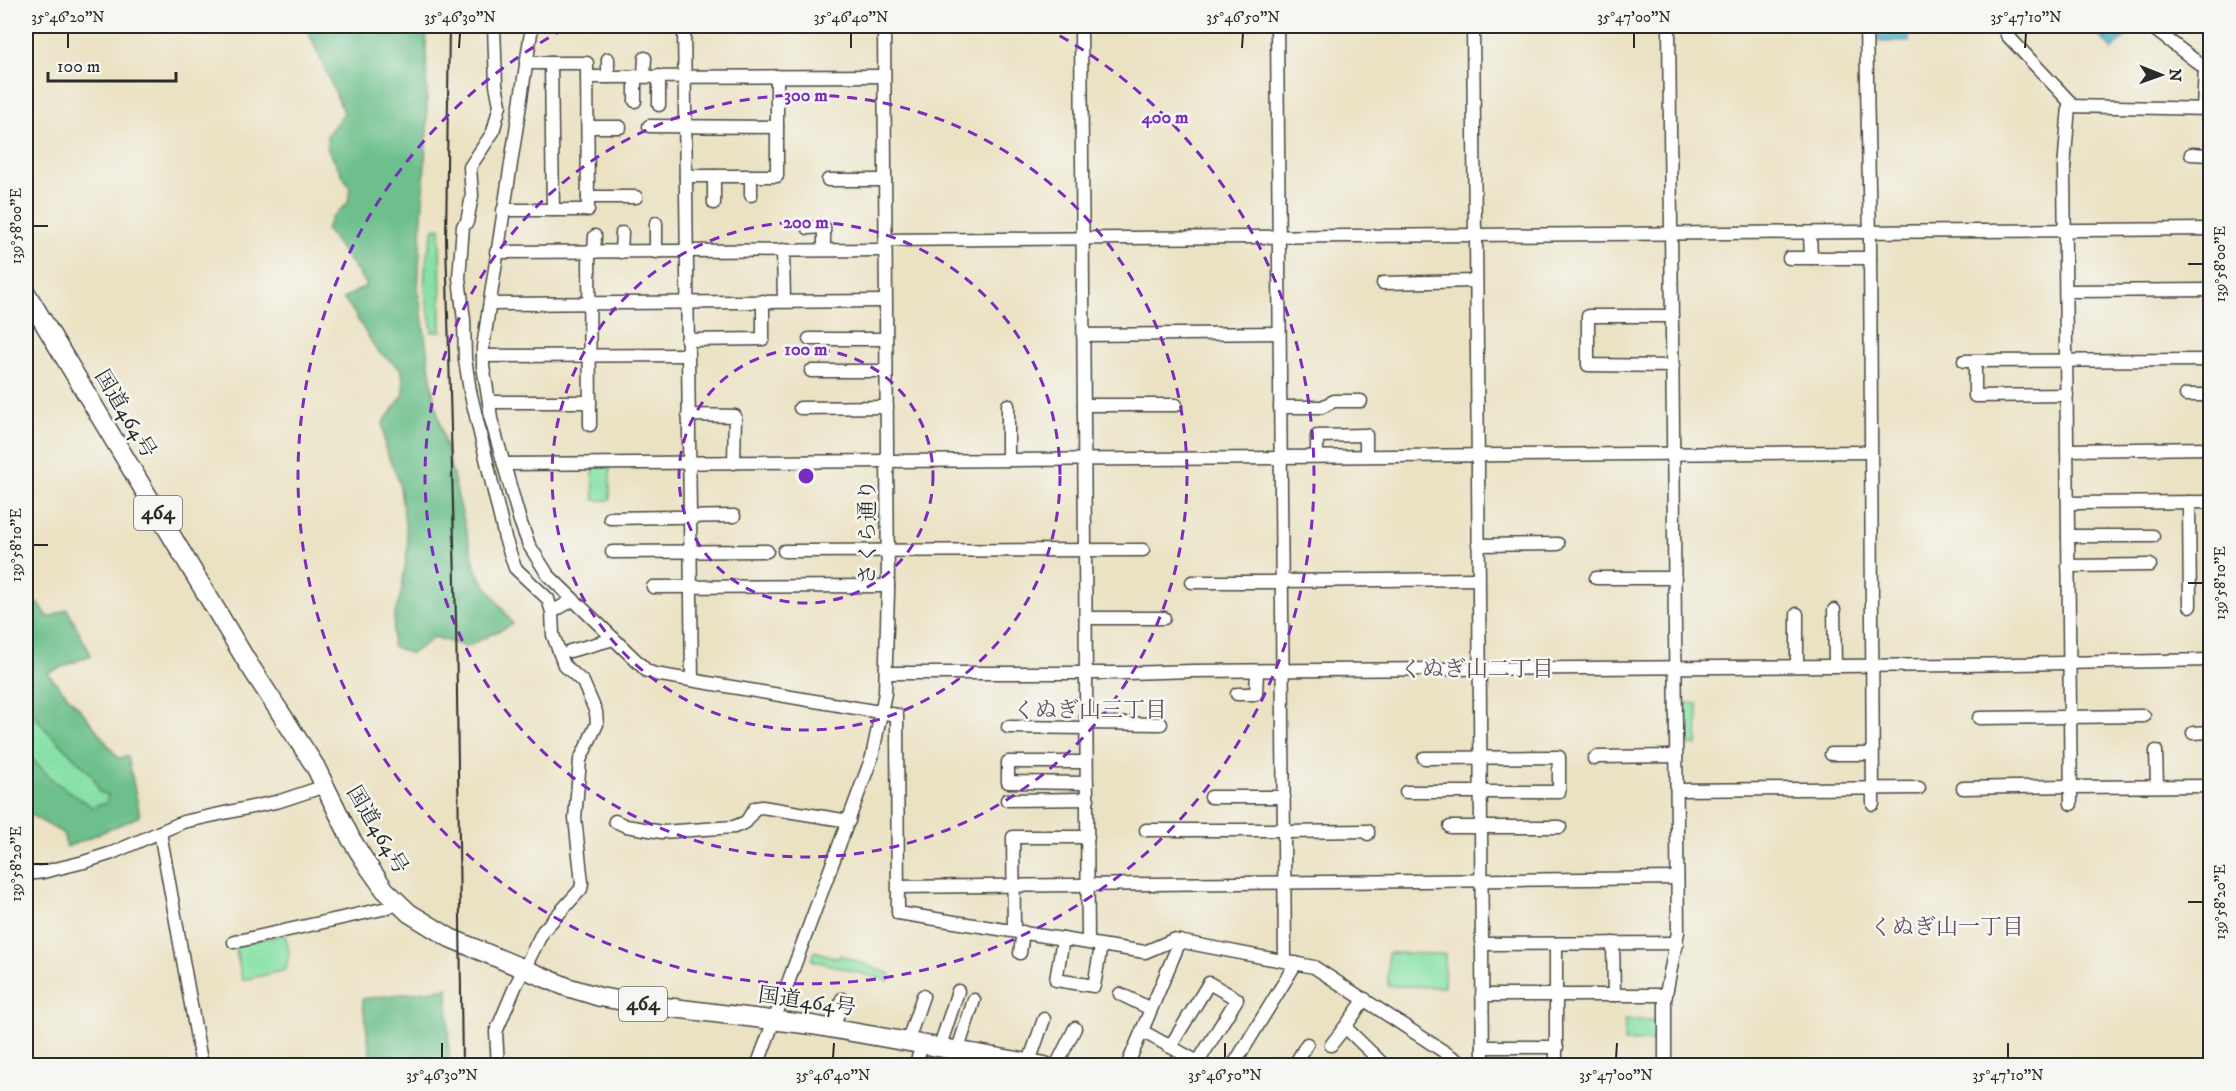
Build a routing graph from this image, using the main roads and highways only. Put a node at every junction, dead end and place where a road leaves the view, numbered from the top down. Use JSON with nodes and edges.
{"nodes":[{"id":1,"x":26,"y":293,"type":"edge"},
{"id":2,"x":978,"y":1059,"type":"edge"},
{"id":3,"x":1034,"y":1064,"type":"edge"}],
"edges":[{"from":1,"to":2,"type":"highway","name":"国道464号","number":"464"},
{"from":2,"to":3,"type":"highway","name":"国道464号","number":"464"}]}
